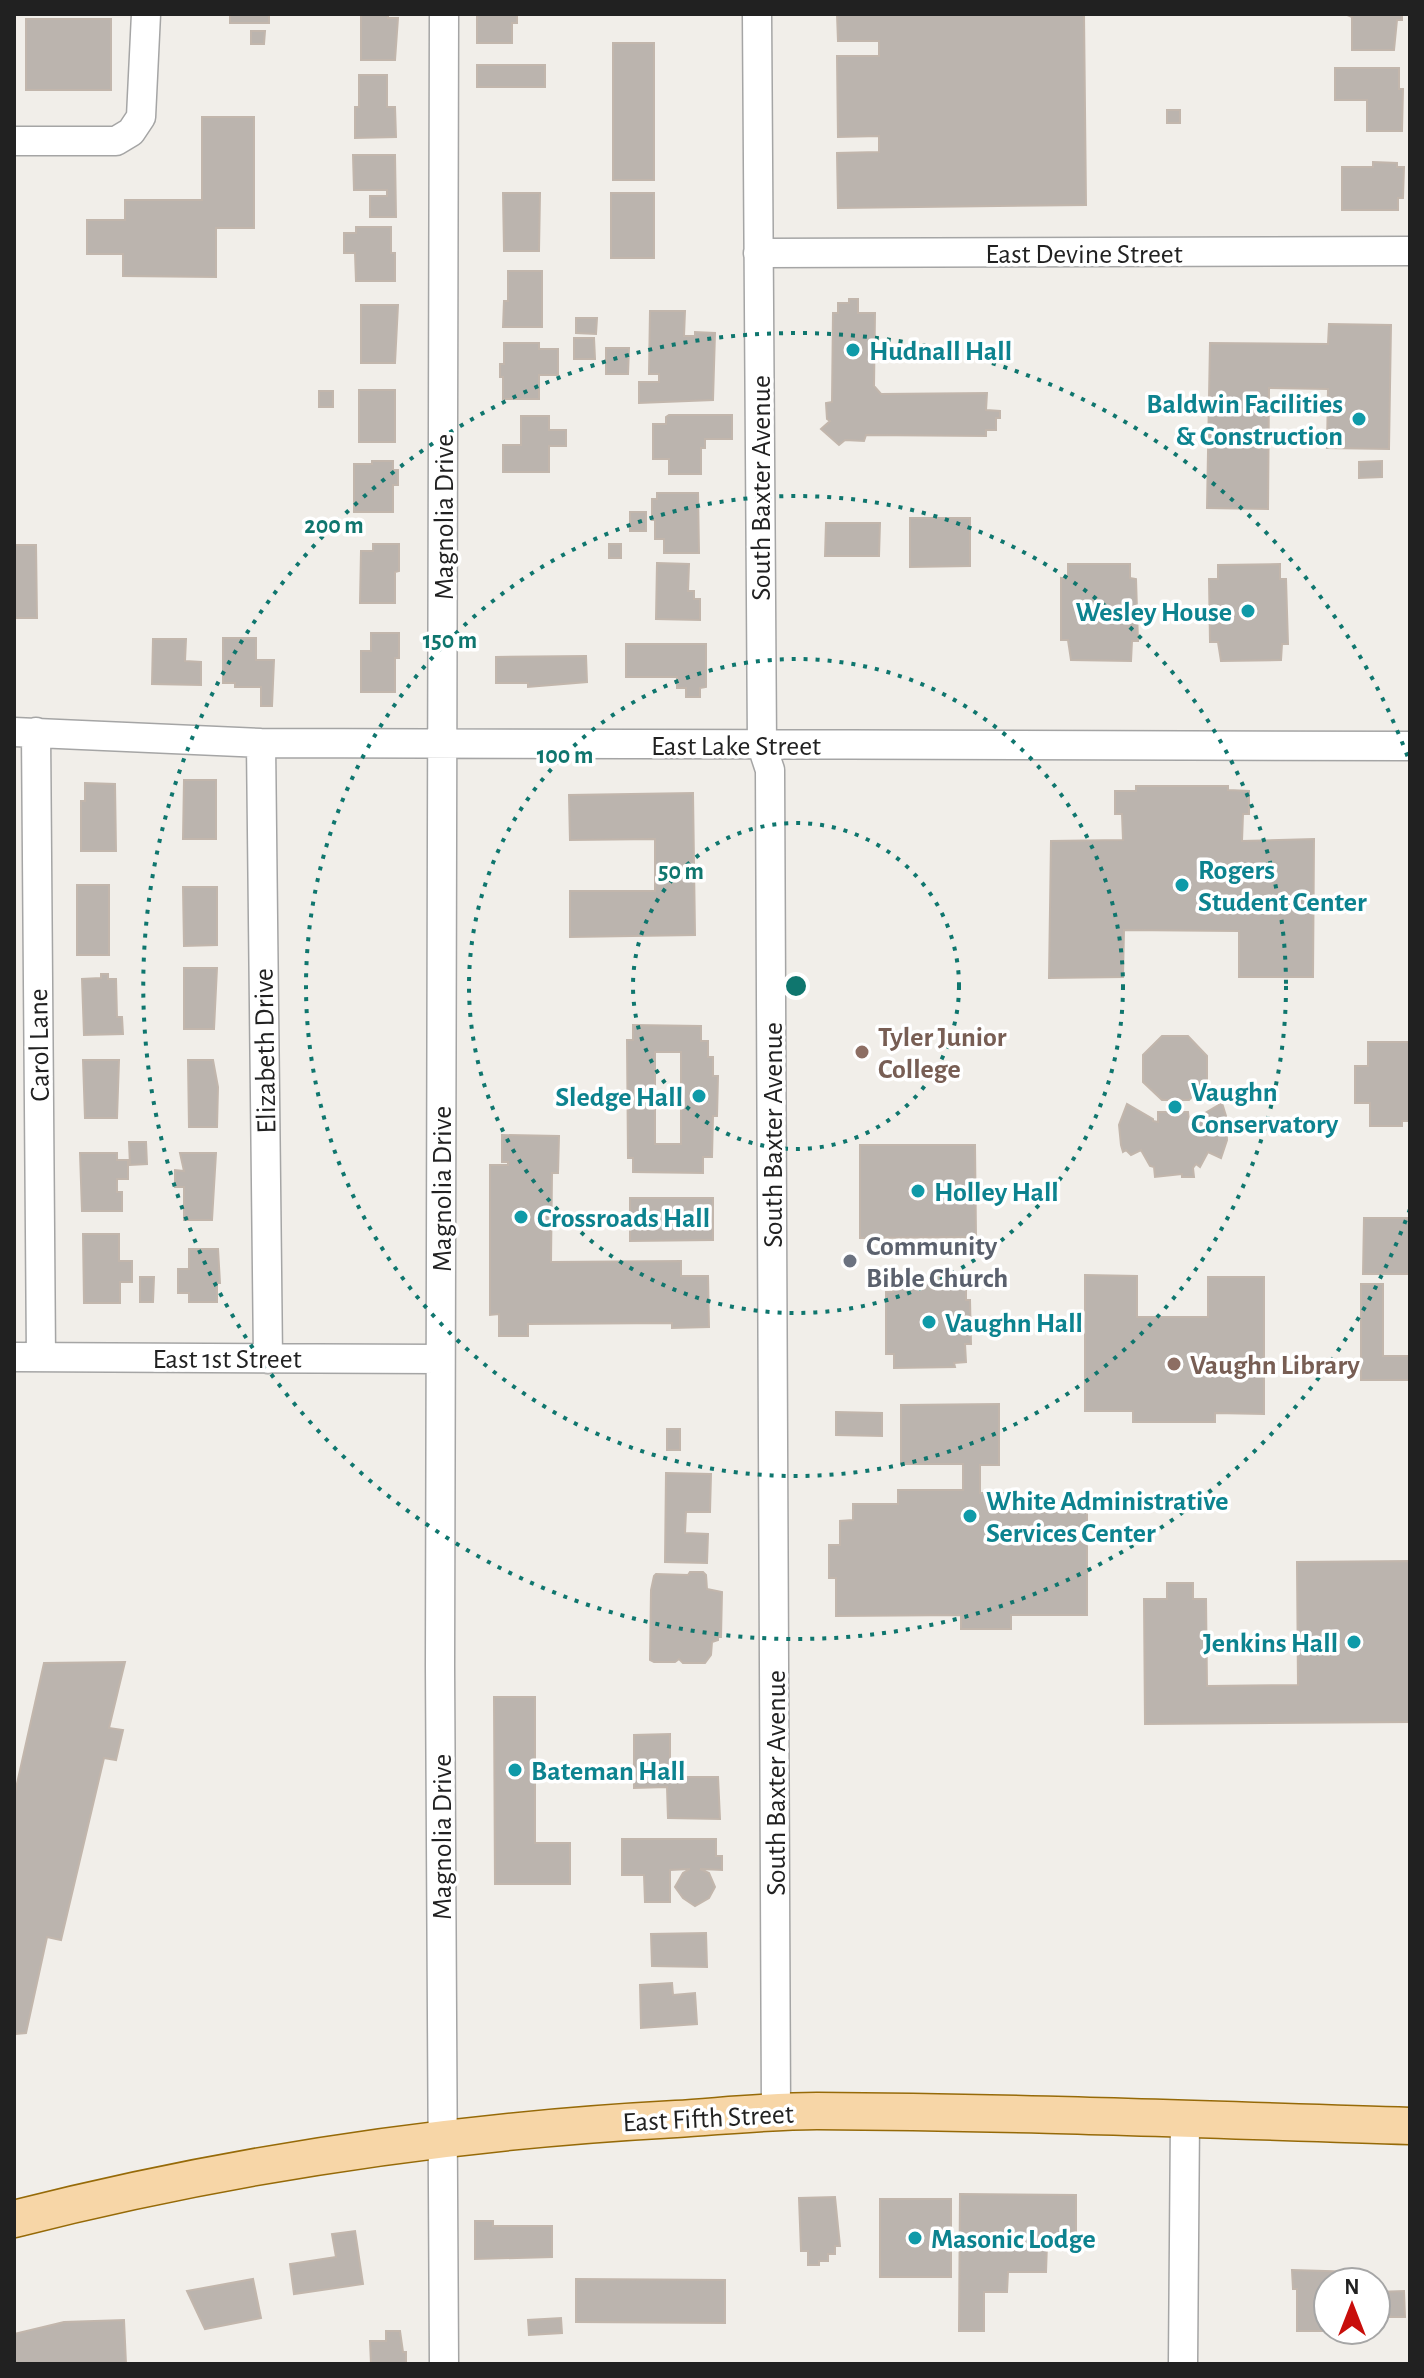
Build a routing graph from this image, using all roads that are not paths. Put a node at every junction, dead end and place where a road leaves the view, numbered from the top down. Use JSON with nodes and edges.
{"nodes":[{"id":1,"x":146,"y":14,"type":"edge"},
{"id":2,"x":444,"y":14,"type":"edge"},
{"id":3,"x":757,"y":14,"type":"edge"},
{"id":4,"x":14,"y":141,"type":"edge"},
{"id":5,"x":1410,"y":251,"type":"edge"},
{"id":6,"x":758,"y":253,"type":"junction"},
{"id":7,"x":25,"y":732,"type":"edge"},
{"id":8,"x":261,"y":743,"type":"junction"},
{"id":9,"x":443,"y":743,"type":"junction"},
{"id":10,"x":762,"y":746,"type":"junction"},
{"id":11,"x":1410,"y":746,"type":"edge"},
{"id":12,"x":28,"y":1357,"type":"edge"},
{"id":13,"x":268,"y":1359,"type":"junction"},
{"id":14,"x":440,"y":1359,"type":"junction"},
{"id":15,"x":776,"y":2113,"type":"junction"},
{"id":16,"x":1185,"y":2119,"type":"junction"},
{"id":17,"x":1410,"y":2126,"type":"edge"},
{"id":18,"x":442,"y":2139,"type":"junction"},
{"id":19,"x":14,"y":2219,"type":"edge"},
{"id":20,"x":444,"y":2364,"type":"edge"},
{"id":21,"x":1183,"y":2364,"type":"edge"}],
"edges":[{"from":1,"to":4,"type":"street"},
{"from":2,"to":9,"type":"street","name":"Magnolia Drive"},
{"from":3,"to":6,"type":"street","name":"South Baxter Avenue"},
{"from":5,"to":6,"type":"street","name":"East Devine Street"},
{"from":6,"to":10,"type":"street","name":"South Baxter Avenue"},
{"from":7,"to":8,"type":"street","name":"East Lake Street"},
{"from":7,"to":12,"type":"street","name":"Carol Lane"},
{"from":8,"to":9,"type":"street","name":"East Lake Street"},
{"from":8,"to":13,"type":"street","name":"Elizabeth Drive"},
{"from":9,"to":10,"type":"street","name":"East Lake Street"},
{"from":9,"to":14,"type":"street","name":"Magnolia Drive"},
{"from":10,"to":11,"type":"street","name":"East Lake Street"},
{"from":10,"to":15,"type":"street","name":"South Baxter Avenue"},
{"from":12,"to":13,"type":"street","name":"East 1st Street"},
{"from":13,"to":14,"type":"street","name":"East 1st Street"},
{"from":14,"to":18,"type":"street","name":"Magnolia Drive"},
{"from":15,"to":16,"type":"main road","name":"East Fifth Street"},
{"from":15,"to":18,"type":"main road","name":"East Fifth Street"},
{"from":16,"to":17,"type":"main road","name":"East Fifth Street"},
{"from":16,"to":21,"type":"street"},
{"from":18,"to":19,"type":"main road","name":"East Fifth Street"},
{"from":18,"to":20,"type":"street","name":"Magnolia Drive"}]}
